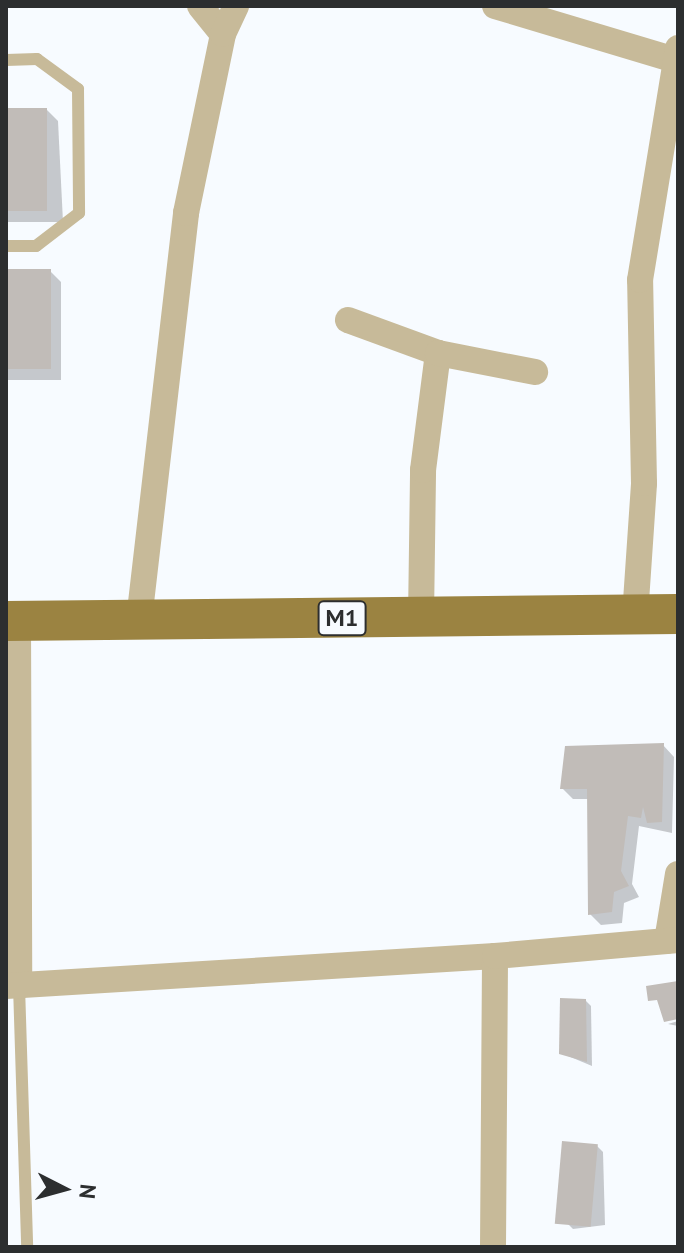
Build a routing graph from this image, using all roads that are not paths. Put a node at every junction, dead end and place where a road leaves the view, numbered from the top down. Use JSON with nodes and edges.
{"nodes":[{"id":1,"x":200,"y":6,"type":"edge"},
{"id":2,"x":236,"y":6,"type":"edge"},
{"id":3,"x":495,"y":6,"type":"edge"},
{"id":4,"x":223,"y":34,"type":"junction"},
{"id":5,"x":677,"y":54,"type":"edge"},
{"id":6,"x":6,"y":60,"type":"edge"},
{"id":7,"x":6,"y":246,"type":"edge"},
{"id":8,"x":348,"y":320,"type":"dead end"},
{"id":9,"x":438,"y":353,"type":"junction"},
{"id":10,"x":535,"y":372,"type":"dead end"},
{"id":11,"x":678,"y":614,"type":"edge"},
{"id":12,"x":635,"y":616,"type":"junction"},
{"id":13,"x":421,"y":618,"type":"junction"},
{"id":14,"x":139,"y":620,"type":"junction"},
{"id":15,"x":12,"y":621,"type":"edge"},
{"id":16,"x":678,"y":874,"type":"edge"},
{"id":17,"x":673,"y":941,"type":"edge"},
{"id":18,"x":495,"y":956,"type":"junction"},
{"id":19,"x":12,"y":986,"type":"edge"},
{"id":20,"x":27,"y":1247,"type":"edge"},
{"id":21,"x":493,"y":1247,"type":"edge"}],
"edges":[{"from":1,"to":4,"type":"street"},
{"from":2,"to":4,"type":"street"},
{"from":3,"to":5,"type":"street"},
{"from":4,"to":14,"type":"street"},
{"from":5,"to":12,"type":"street"},
{"from":6,"to":7,"type":"lane"},
{"from":8,"to":9,"type":"street"},
{"from":9,"to":10,"type":"street"},
{"from":9,"to":13,"type":"street"},
{"from":11,"to":12,"type":"main road","number":"M1"},
{"from":12,"to":13,"type":"main road","number":"M1"},
{"from":13,"to":14,"type":"main road","number":"M1"},
{"from":14,"to":15,"type":"main road","number":"M1"},
{"from":15,"to":19,"type":"street"},
{"from":16,"to":17,"type":"street"},
{"from":17,"to":18,"type":"street"},
{"from":18,"to":19,"type":"street"},
{"from":18,"to":21,"type":"street"},
{"from":19,"to":20,"type":"lane"}]}
